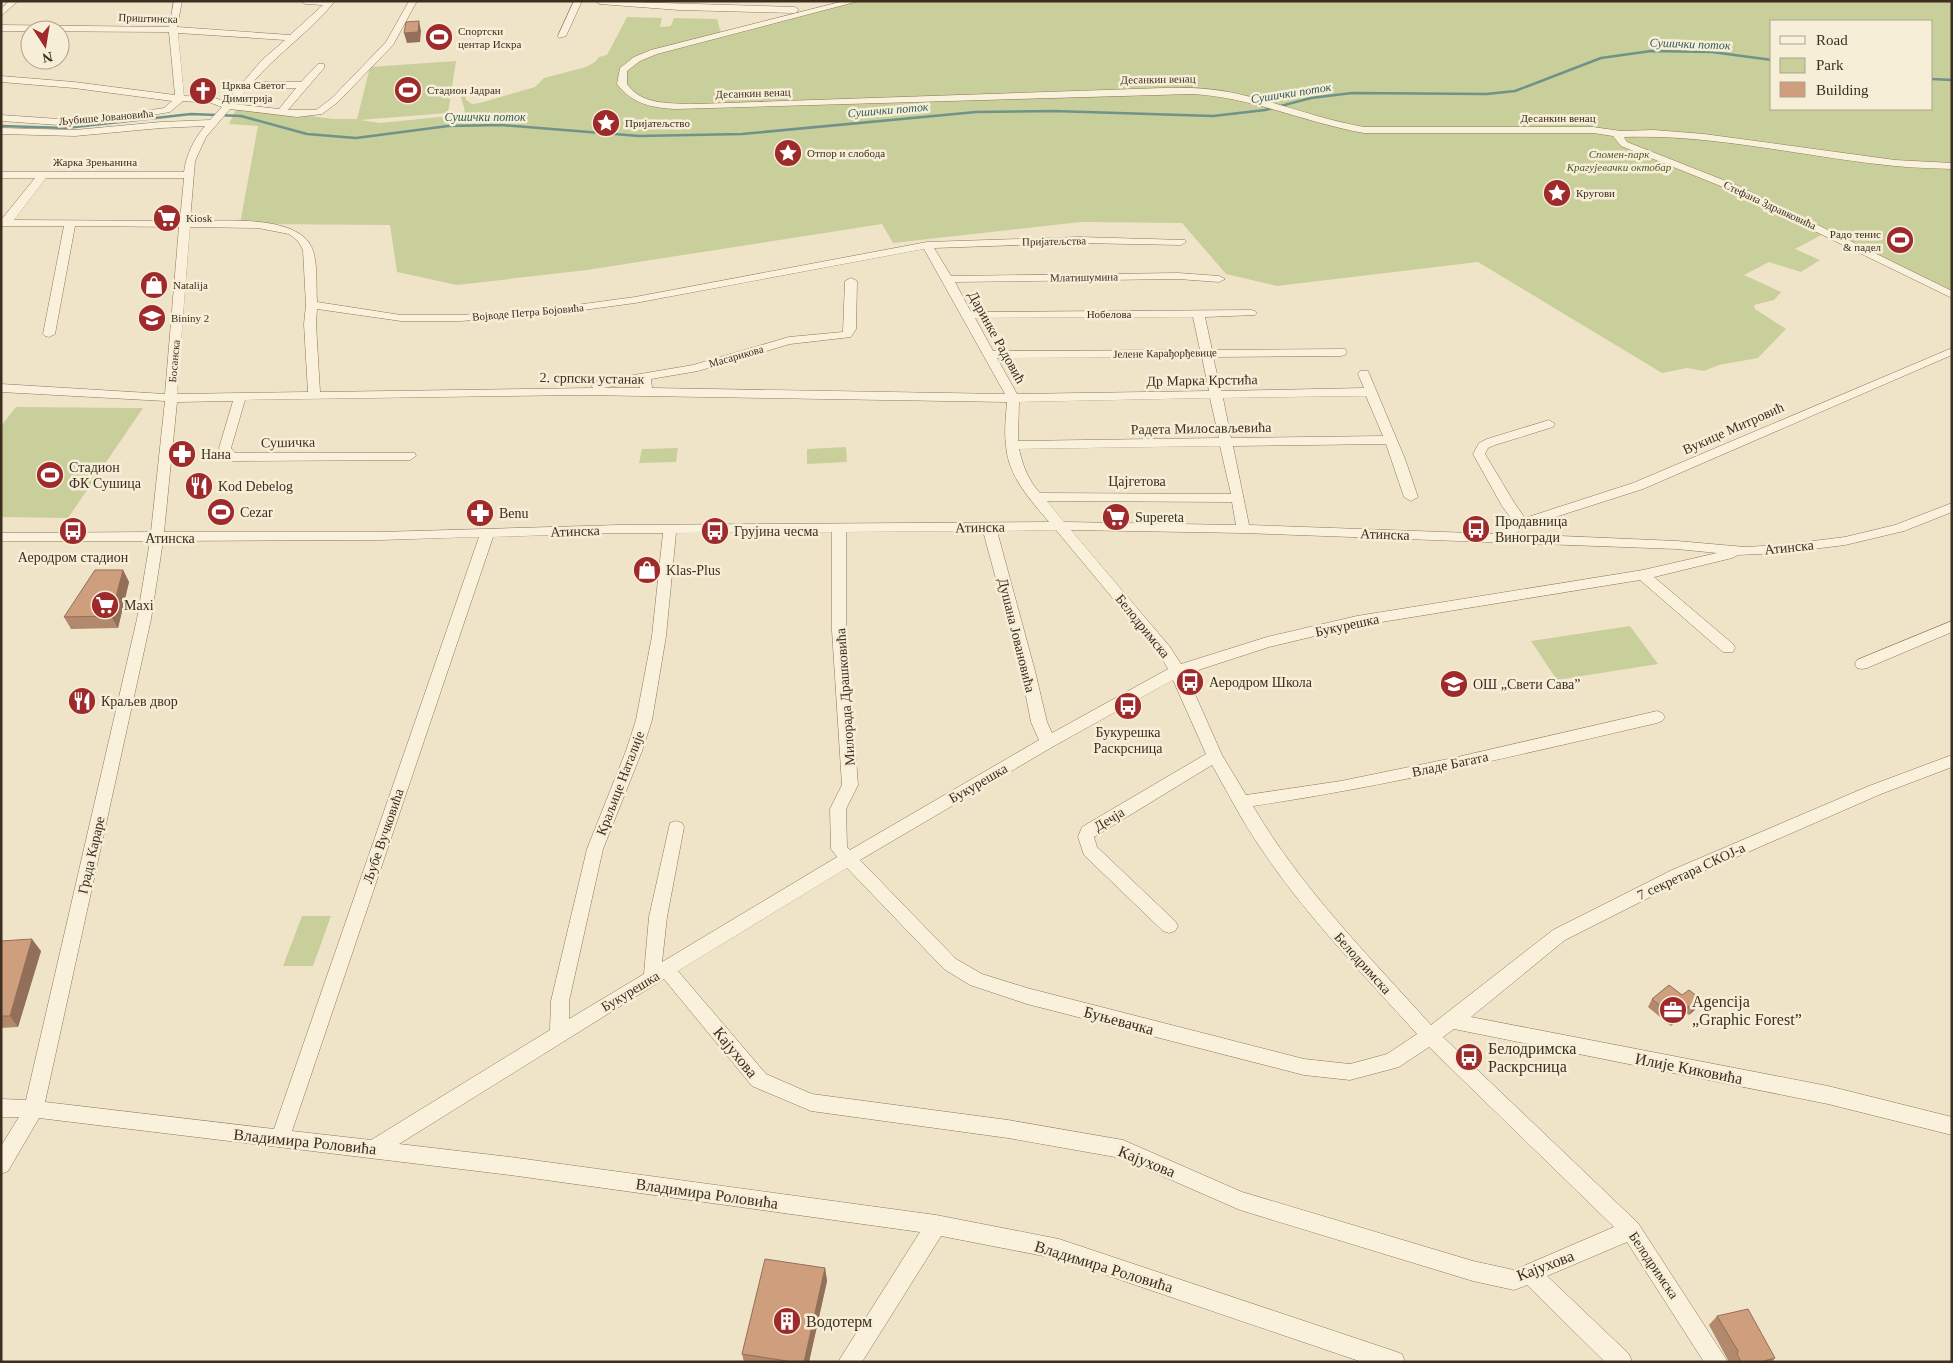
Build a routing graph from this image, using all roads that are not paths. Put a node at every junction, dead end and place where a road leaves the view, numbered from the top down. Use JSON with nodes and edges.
{"nodes":[{"id":1,"x":14,"y":1,"type":"edge"},
{"id":2,"x":178,"y":1,"type":"edge"},
{"id":3,"x":305,"y":1,"type":"edge"},
{"id":4,"x":413,"y":1,"type":"edge"},
{"id":5,"x":578,"y":1,"type":"edge"},
{"id":6,"x":600,"y":1,"type":"edge"},
{"id":7,"x":855,"y":1,"type":"edge"},
{"id":8,"x":330,"y":2,"type":"edge"},
{"id":9,"x":810,"y":12,"type":"junction"},
{"id":10,"x":1,"y":14,"type":"edge"},
{"id":11,"x":1,"y":28,"type":"edge"},
{"id":12,"x":174,"y":29,"type":"junction"},
{"id":13,"x":562,"y":36,"type":"dead end"},
{"id":14,"x":293,"y":38,"type":"junction"},
{"id":15,"x":321,"y":66,"type":"dead end"},
{"id":16,"x":1,"y":79,"type":"edge"},
{"id":17,"x":246,"y":85,"type":"junction"},
{"id":18,"x":303,"y":85,"type":"junction"},
{"id":19,"x":180,"y":99,"type":"junction"},
{"id":20,"x":193,"y":100,"type":"junction"},
{"id":21,"x":167,"y":110,"type":"junction"},
{"id":22,"x":282,"y":112,"type":"junction"},
{"id":23,"x":220,"y":115,"type":"junction"},
{"id":24,"x":1,"y":118,"type":"edge"},
{"id":25,"x":1,"y":131,"type":"edge"},
{"id":26,"x":1622,"y":134,"type":"junction"},
{"id":27,"x":1952,"y":166,"type":"edge"},
{"id":28,"x":1,"y":174,"type":"edge"},
{"id":29,"x":43,"y":175,"type":"junction"},
{"id":30,"x":188,"y":175,"type":"junction"},
{"id":31,"x":4,"y":223,"type":"edge"},
{"id":32,"x":70,"y":224,"type":"junction"},
{"id":33,"x":186,"y":224,"type":"junction"},
{"id":34,"x":1181,"y":242,"type":"dead end"},
{"id":35,"x":927,"y":245,"type":"junction"},
{"id":36,"x":948,"y":279,"type":"junction"},
{"id":37,"x":1219,"y":279,"type":"dead end"},
{"id":38,"x":850,"y":281,"type":"dead end"},
{"id":39,"x":1952,"y":295,"type":"edge"},
{"id":40,"x":312,"y":305,"type":"junction"},
{"id":41,"x":1198,"y":313,"type":"junction"},
{"id":42,"x":1251,"y":313,"type":"dead end"},
{"id":43,"x":967,"y":315,"type":"junction"},
{"id":44,"x":49,"y":334,"type":"dead end"},
{"id":45,"x":1952,"y":351,"type":"edge"},
{"id":46,"x":1207,"y":352,"type":"junction"},
{"id":47,"x":1342,"y":352,"type":"dead end"},
{"id":48,"x":989,"y":355,"type":"junction"},
{"id":49,"x":1364,"y":374,"type":"dead end"},
{"id":50,"x":645,"y":377,"type":"junction"},
{"id":51,"x":1,"y":388,"type":"edge"},
{"id":52,"x":582,"y":391,"type":"junction"},
{"id":53,"x":1371,"y":392,"type":"junction"},
{"id":54,"x":646,"y":393,"type":"junction"},
{"id":55,"x":314,"y":394,"type":"junction"},
{"id":56,"x":1216,"y":395,"type":"junction"},
{"id":57,"x":240,"y":396,"type":"junction"},
{"id":58,"x":171,"y":398,"type":"junction"},
{"id":59,"x":1013,"y":398,"type":"junction"},
{"id":60,"x":1549,"y":424,"type":"dead end"},
{"id":61,"x":1390,"y":440,"type":"junction"},
{"id":62,"x":1226,"y":443,"type":"junction"},
{"id":63,"x":1012,"y":445,"type":"junction"},
{"id":64,"x":410,"y":456,"type":"dead end"},
{"id":65,"x":1035,"y":497,"type":"junction"},
{"id":66,"x":1238,"y":498,"type":"junction"},
{"id":67,"x":1411,"y":498,"type":"dead end"},
{"id":68,"x":1950,"y":510,"type":"edge"},
{"id":69,"x":1522,"y":523,"type":"junction"},
{"id":70,"x":1059,"y":526,"type":"junction"},
{"id":71,"x":989,"y":527,"type":"junction"},
{"id":72,"x":839,"y":528,"type":"junction"},
{"id":73,"x":670,"y":529,"type":"junction"},
{"id":74,"x":1243,"y":529,"type":"junction"},
{"id":75,"x":487,"y":534,"type":"junction"},
{"id":76,"x":1,"y":538,"type":"edge"},
{"id":77,"x":157,"y":538,"type":"junction"},
{"id":78,"x":1502,"y":538,"type":"junction"},
{"id":79,"x":1677,"y":545,"type":"junction"},
{"id":80,"x":1745,"y":551,"type":"junction"},
{"id":81,"x":1702,"y":562,"type":"junction"},
{"id":82,"x":1644,"y":575,"type":"junction"},
{"id":83,"x":1950,"y":629,"type":"edge"},
{"id":84,"x":1728,"y":648,"type":"dead end"},
{"id":85,"x":1862,"y":664,"type":"dead end"},
{"id":86,"x":1177,"y":670,"type":"junction"},
{"id":87,"x":1656,"y":717,"type":"dead end"},
{"id":88,"x":1048,"y":742,"type":"junction"},
{"id":89,"x":1215,"y":756,"type":"junction"},
{"id":90,"x":1952,"y":761,"type":"edge"},
{"id":91,"x":1241,"y":802,"type":"junction"},
{"id":92,"x":676,"y":827,"type":"dead end"},
{"id":93,"x":848,"y":860,"type":"junction"},
{"id":94,"x":1170,"y":926,"type":"dead end"},
{"id":95,"x":659,"y":974,"type":"junction"},
{"id":96,"x":1452,"y":1021,"type":"junction"},
{"id":97,"x":559,"y":1034,"type":"junction"},
{"id":98,"x":1428,"y":1036,"type":"junction"},
{"id":99,"x":1,"y":1108,"type":"edge"},
{"id":100,"x":34,"y":1109,"type":"junction"},
{"id":101,"x":1952,"y":1126,"type":"edge"},
{"id":102,"x":280,"y":1139,"type":"junction"},
{"id":103,"x":374,"y":1149,"type":"junction"},
{"id":104,"x":1,"y":1165,"type":"edge"},
{"id":105,"x":936,"y":1225,"type":"junction"},
{"id":106,"x":1631,"y":1230,"type":"junction"},
{"id":107,"x":1529,"y":1273,"type":"junction"},
{"id":108,"x":849,"y":1362,"type":"edge"},
{"id":109,"x":1394,"y":1362,"type":"edge"},
{"id":110,"x":1621,"y":1362,"type":"edge"},
{"id":111,"x":1717,"y":1362,"type":"edge"}],
"edges":[{"from":1,"to":10,"type":"street"},
{"from":2,"to":12,"type":"street"},
{"from":3,"to":8,"type":"street"},
{"from":4,"to":22,"type":"street"},
{"from":5,"to":13,"type":"street"},
{"from":6,"to":9,"type":"street"},
{"from":7,"to":9,"type":"street","name":"Десанкин венац"},
{"from":8,"to":14,"type":"street","name":"Босанска"},
{"from":9,"to":26,"type":"street","name":"Десанкин венац"},
{"from":11,"to":12,"type":"street","name":"Приштинска"},
{"from":12,"to":14,"type":"street","name":"Приштинска"},
{"from":12,"to":19,"type":"street"},
{"from":14,"to":17,"type":"street","name":"Босанска"},
{"from":15,"to":18,"type":"street"},
{"from":16,"to":19,"type":"street"},
{"from":17,"to":18,"type":"street"},
{"from":17,"to":23,"type":"street","name":"Босанска"},
{"from":18,"to":22,"type":"street"},
{"from":19,"to":20,"type":"street"},
{"from":19,"to":21,"type":"street"},
{"from":20,"to":21,"type":"street"},
{"from":20,"to":23,"type":"street"},
{"from":21,"to":24,"type":"street"},
{"from":22,"to":23,"type":"street"},
{"from":23,"to":25,"type":"street","name":"Љубише Јовановића"},
{"from":23,"to":30,"type":"street","name":"Босанска"},
{"from":26,"to":27,"type":"street","name":"Десанкин венац"},
{"from":26,"to":39,"type":"street","name":"Стефана Здравковића"},
{"from":28,"to":29,"type":"street","name":"Жарка Зрењанина"},
{"from":29,"to":30,"type":"street","name":"Жарка Зрењанина"},
{"from":29,"to":31,"type":"street"},
{"from":30,"to":33,"type":"street","name":"Босанска"},
{"from":31,"to":32,"type":"street"},
{"from":32,"to":33,"type":"street"},
{"from":32,"to":44,"type":"street"},
{"from":33,"to":40,"type":"street"},
{"from":33,"to":58,"type":"street","name":"Босанска"},
{"from":34,"to":35,"type":"street","name":"Пријатељства"},
{"from":35,"to":36,"type":"street","name":"Даринке Радовић"},
{"from":35,"to":40,"type":"street","name":"Војводе Петра Бојовића"},
{"from":36,"to":37,"type":"street","name":"Млатишумина"},
{"from":36,"to":43,"type":"street","name":"Даринке Радовић"},
{"from":38,"to":50,"type":"street","name":"Масарикова"},
{"from":40,"to":55,"type":"street"},
{"from":41,"to":42,"type":"street","name":"Нобелова"},
{"from":41,"to":43,"type":"street","name":"Нобелова"},
{"from":41,"to":46,"type":"street"},
{"from":43,"to":48,"type":"street","name":"Даринке Радовић"},
{"from":45,"to":69,"type":"street","name":"Вукице Митровић"},
{"from":46,"to":47,"type":"street","name":"Јелене Карађорђевице"},
{"from":46,"to":48,"type":"street","name":"Јелене Карађорђевице"},
{"from":46,"to":56,"type":"street"},
{"from":48,"to":59,"type":"street","name":"Даринке Радовић"},
{"from":49,"to":53,"type":"street"},
{"from":50,"to":52,"type":"street","name":"Масарикова"},
{"from":50,"to":54,"type":"street"},
{"from":51,"to":58,"type":"street","name":"2. српски устанак"},
{"from":52,"to":54,"type":"street","name":"2. српски устанак"},
{"from":52,"to":55,"type":"street","name":"2. српски устанак"},
{"from":53,"to":56,"type":"street","name":"Др Марка Крстића"},
{"from":53,"to":61,"type":"street"},
{"from":54,"to":59,"type":"street","name":"2. српски устанак"},
{"from":55,"to":57,"type":"street","name":"2. српски устанак"},
{"from":56,"to":59,"type":"street","name":"Др Марка Крстића"},
{"from":56,"to":62,"type":"street"},
{"from":57,"to":58,"type":"street","name":"2. српски устанак"},
{"from":57,"to":64,"type":"street","name":"Сушичка"},
{"from":58,"to":77,"type":"street","name":"Босанска"},
{"from":59,"to":63,"type":"street","name":"Даринке Радовић"},
{"from":60,"to":69,"type":"street"},
{"from":61,"to":62,"type":"street","name":"Радета Милосављевића"},
{"from":61,"to":67,"type":"street"},
{"from":62,"to":63,"type":"street","name":"Радета Милосављевића"},
{"from":62,"to":66,"type":"street"},
{"from":63,"to":65,"type":"street","name":"Даринке Радовић"},
{"from":65,"to":66,"type":"street","name":"Цајгетова"},
{"from":65,"to":70,"type":"street","name":"Даринке Радовић"},
{"from":66,"to":74,"type":"street"},
{"from":68,"to":80,"type":"street","name":"Атинска"},
{"from":69,"to":78,"type":"street","name":"Вукице Митровић"},
{"from":70,"to":71,"type":"street","name":"Атинска"},
{"from":70,"to":74,"type":"street","name":"Атинска"},
{"from":70,"to":86,"type":"street","name":"Белодримска"},
{"from":71,"to":72,"type":"street","name":"Атинска"},
{"from":71,"to":88,"type":"street","name":"Душана Јовановића"},
{"from":72,"to":73,"type":"street","name":"Атинска"},
{"from":72,"to":93,"type":"street","name":"Милорада Драшковића"},
{"from":73,"to":75,"type":"street","name":"Атинска"},
{"from":73,"to":97,"type":"street","name":"Краљице Наталије"},
{"from":74,"to":78,"type":"street","name":"Атинска"},
{"from":75,"to":77,"type":"street","name":"Атинска"},
{"from":75,"to":102,"type":"street","name":"Љубе Вучковића"},
{"from":76,"to":77,"type":"street","name":"Атинска"},
{"from":77,"to":100,"type":"street","name":"Града Караре"},
{"from":78,"to":79,"type":"street","name":"Атинска"},
{"from":79,"to":80,"type":"street","name":"Атинска"},
{"from":79,"to":81,"type":"street"},
{"from":80,"to":81,"type":"street","name":"Букурешка"},
{"from":81,"to":82,"type":"street","name":"Букурешка"},
{"from":82,"to":84,"type":"street"},
{"from":82,"to":86,"type":"street","name":"Букурешка"},
{"from":83,"to":85,"type":"street"},
{"from":86,"to":88,"type":"street","name":"Букурешка"},
{"from":86,"to":89,"type":"street","name":"Белодримска"},
{"from":87,"to":91,"type":"street","name":"Владе Багата"},
{"from":88,"to":93,"type":"street","name":"Букурешка"},
{"from":89,"to":91,"type":"street","name":"Белодримска"},
{"from":89,"to":94,"type":"street","name":"Дечја"},
{"from":90,"to":96,"type":"street","name":"7 секретара СКОЈ-а"},
{"from":91,"to":98,"type":"street","name":"Белодримска"},
{"from":92,"to":95,"type":"street"},
{"from":93,"to":95,"type":"street","name":"Букурешка"},
{"from":93,"to":98,"type":"street","name":"Буњевачка"},
{"from":95,"to":97,"type":"street","name":"Букурешка"},
{"from":95,"to":107,"type":"street","name":"Кајухова"},
{"from":96,"to":98,"type":"street"},
{"from":96,"to":101,"type":"street","name":"Илије Киковића"},
{"from":97,"to":103,"type":"street","name":"Букурешка"},
{"from":98,"to":106,"type":"street","name":"Белодримска"},
{"from":99,"to":100,"type":"street","name":"Владимира Роловића"},
{"from":100,"to":102,"type":"street","name":"Владимира Роловића"},
{"from":100,"to":104,"type":"street","name":"Града Караре"},
{"from":102,"to":103,"type":"street","name":"Владимира Роловића"},
{"from":103,"to":105,"type":"street","name":"Владимира Роловића"},
{"from":105,"to":108,"type":"street"},
{"from":105,"to":109,"type":"street","name":"Владимира Роловића"},
{"from":106,"to":107,"type":"street","name":"Кајухова"},
{"from":106,"to":111,"type":"street","name":"Белодримска"},
{"from":107,"to":110,"type":"street"}]}
